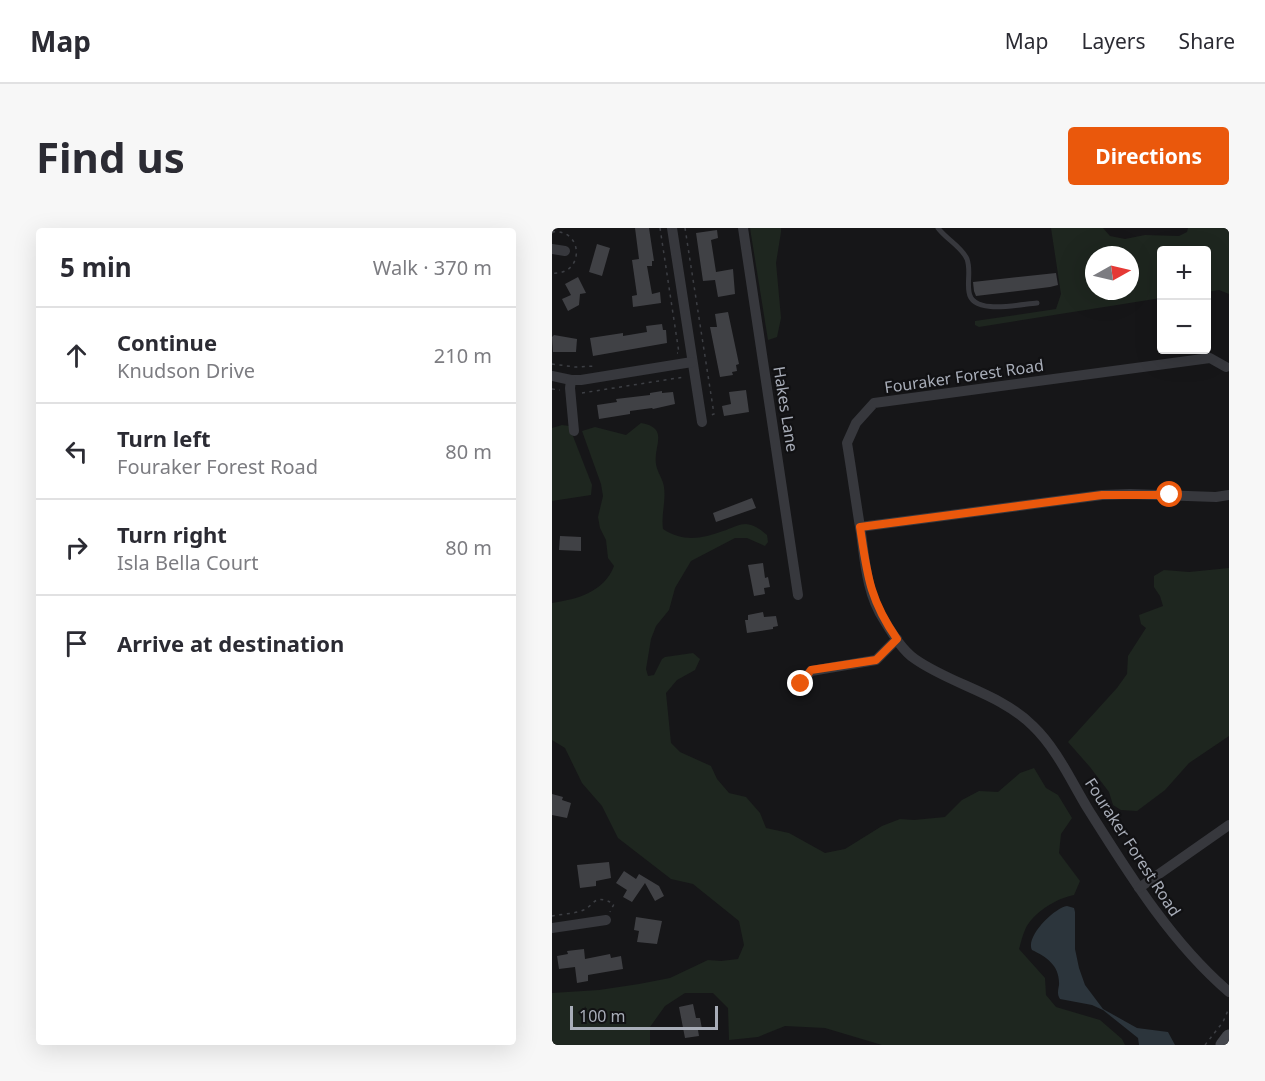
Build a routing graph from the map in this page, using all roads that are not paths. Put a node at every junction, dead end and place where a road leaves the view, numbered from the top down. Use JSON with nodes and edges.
{"nodes":[{"id":1,"x":672,"y":228,"type":"edge"},
{"id":2,"x":743,"y":228,"type":"edge"},
{"id":3,"x":938,"y":228,"type":"edge"},
{"id":4,"x":552,"y":249,"type":"edge"},
{"id":5,"x":566,"y":251,"type":"dead end"},
{"id":6,"x":1037,"y":303,"type":"dead end"},
{"id":7,"x":692,"y":362,"type":"junction"},
{"id":8,"x":1226,"y":367,"type":"dead end"},
{"id":9,"x":552,"y":376,"type":"edge"},
{"id":10,"x":571,"y":380,"type":"junction"},
{"id":11,"x":701,"y":420,"type":"road end"},
{"id":12,"x":574,"y":431,"type":"dead end"},
{"id":13,"x":1229,"y":495,"type":"edge"},
{"id":14,"x":860,"y":527,"type":"junction"},
{"id":15,"x":798,"y":596,"type":"dead end"},
{"id":16,"x":897,"y":639,"type":"junction"},
{"id":17,"x":801,"y":684,"type":"dead end"},
{"id":18,"x":1229,"y":825,"type":"edge"},
{"id":19,"x":1139,"y":888,"type":"junction"},
{"id":20,"x":606,"y":920,"type":"road end"},
{"id":21,"x":552,"y":928,"type":"edge"},
{"id":22,"x":1229,"y":992,"type":"edge"},
{"id":23,"x":1229,"y":1038,"type":"edge"},
{"id":24,"x":1223,"y":1045,"type":"edge"}],
"edges":[{"from":1,"to":7,"type":"street"},
{"from":2,"to":15,"type":"street","name":"Hakes Lane"},
{"from":3,"to":6,"type":"lane"},
{"from":4,"to":5,"type":"street"},
{"from":7,"to":10,"type":"street"},
{"from":7,"to":11,"type":"street"},
{"from":8,"to":14,"type":"street","name":"Fouraker Forest Road"},
{"from":9,"to":10,"type":"street"},
{"from":10,"to":12,"type":"street"},
{"from":13,"to":14,"type":"street"},
{"from":14,"to":16,"type":"street","name":"Fouraker Forest Road"},
{"from":16,"to":17,"type":"street"},
{"from":16,"to":19,"type":"street","name":"Fouraker Forest Road"},
{"from":18,"to":19,"type":"street"},
{"from":19,"to":22,"type":"street","name":"Fouraker Forest Road"},
{"from":20,"to":21,"type":"street"},
{"from":23,"to":24,"type":"main road"}]}
